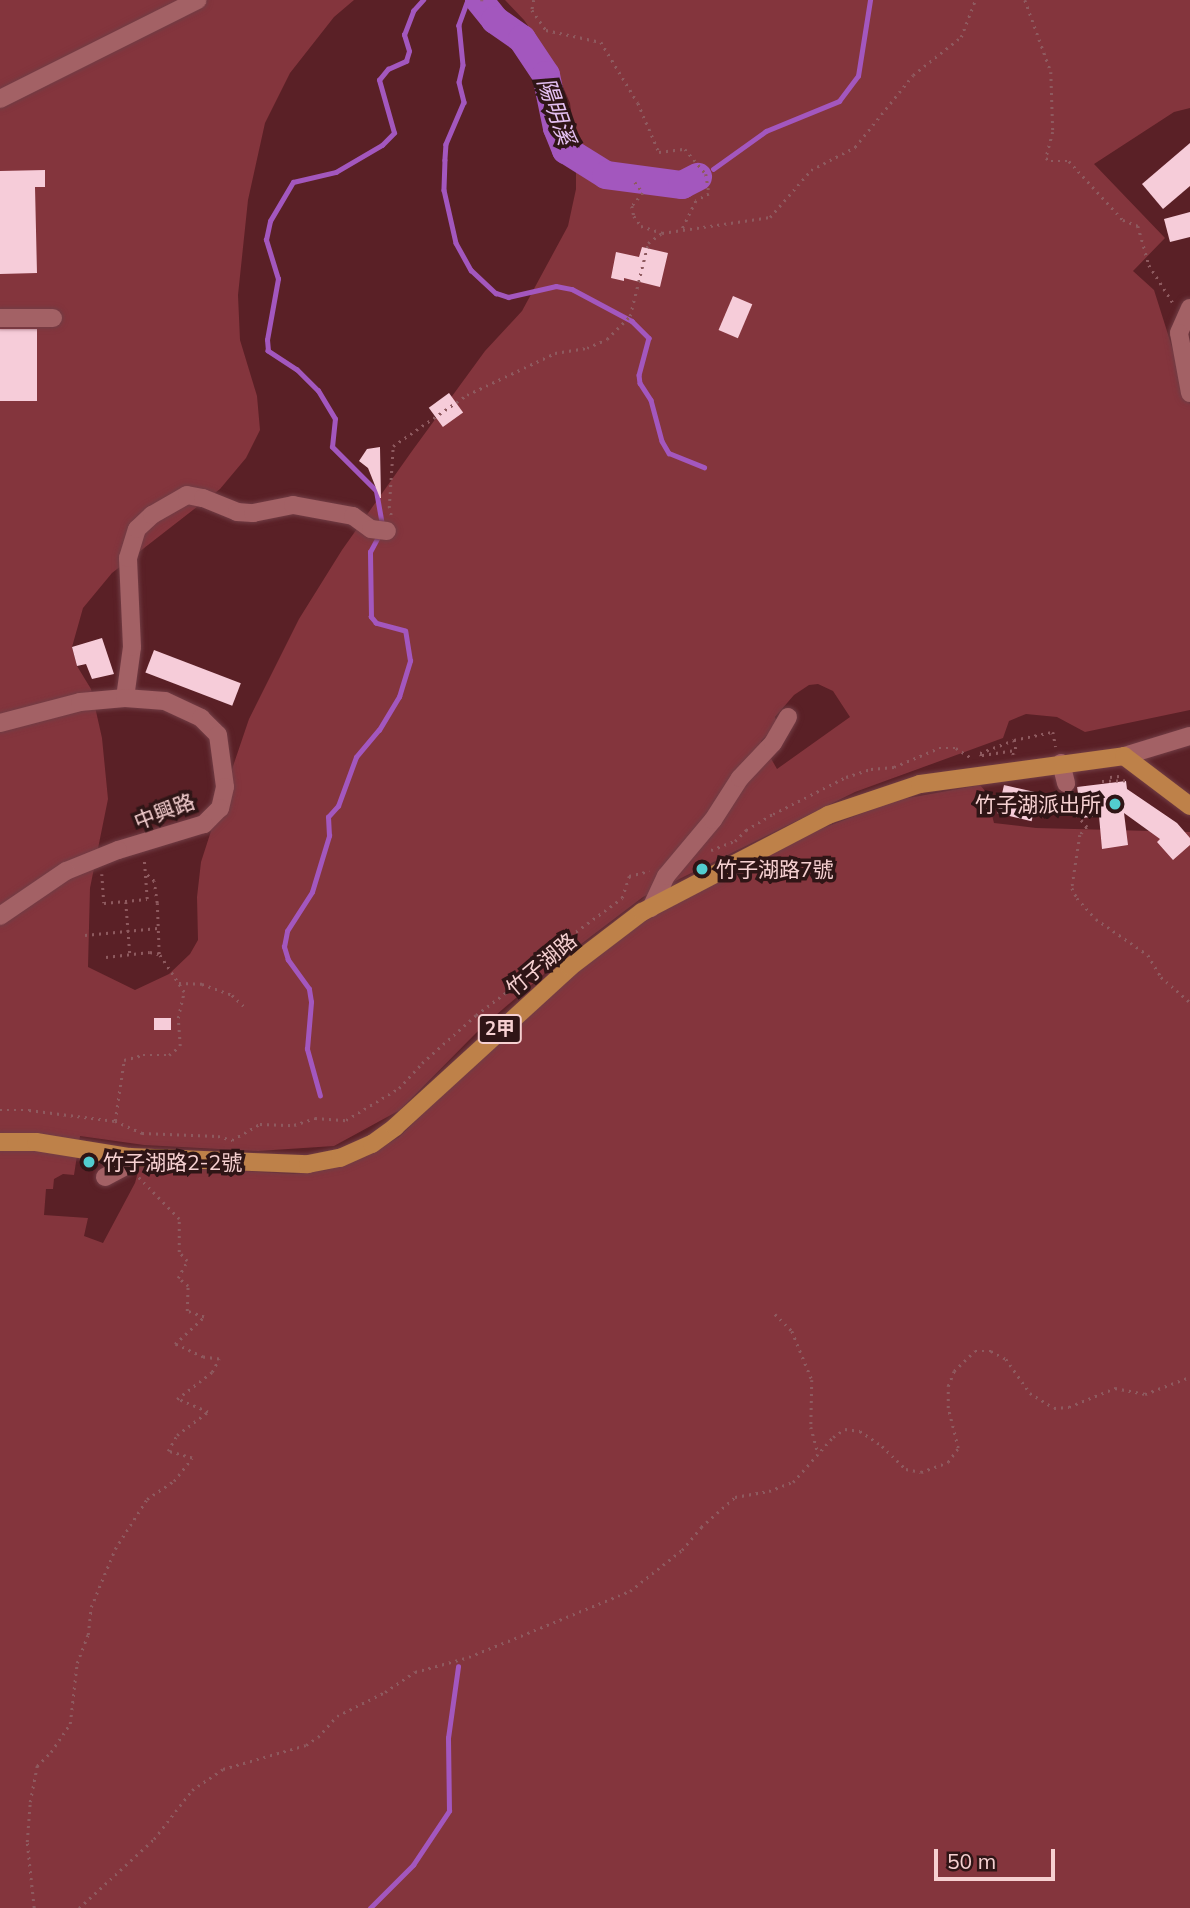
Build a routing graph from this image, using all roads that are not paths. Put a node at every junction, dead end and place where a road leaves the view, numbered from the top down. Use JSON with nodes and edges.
{"nodes":[{"id":1,"x":198,"y":0,"type":"edge"},
{"id":2,"x":0,"y":99,"type":"edge"},
{"id":3,"x":1183,"y":308,"type":"edge"},
{"id":4,"x":0,"y":318,"type":"edge"},
{"id":5,"x":53,"y":318,"type":"dead end"},
{"id":6,"x":1190,"y":393,"type":"edge"},
{"id":7,"x":383,"y":531,"type":"road end"},
{"id":8,"x":125,"y":698,"type":"junction"},
{"id":9,"x":788,"y":717,"type":"dead end"},
{"id":10,"x":0,"y":723,"type":"edge"},
{"id":11,"x":1190,"y":736,"type":"edge"},
{"id":12,"x":1059,"y":756,"type":"junction"},
{"id":13,"x":1124,"y":756,"type":"junction"},
{"id":14,"x":1062,"y":788,"type":"road end"},
{"id":15,"x":1190,"y":806,"type":"edge"},
{"id":16,"x":650,"y":908,"type":"junction"},
{"id":17,"x":0,"y":916,"type":"edge"},
{"id":18,"x":0,"y":1142,"type":"edge"},
{"id":19,"x":128,"y":1161,"type":"junction"},
{"id":20,"x":105,"y":1177,"type":"dead end"}],
"edges":[{"from":1,"to":2,"type":"street"},
{"from":3,"to":6,"type":"street"},
{"from":4,"to":5,"type":"street"},
{"from":7,"to":8,"type":"street"},
{"from":8,"to":10,"type":"street","name":"中興路"},
{"from":8,"to":17,"type":"street","name":"中興路"},
{"from":9,"to":16,"type":"street"},
{"from":11,"to":13,"type":"street","name":"竹子湖路"},
{"from":12,"to":13,"type":"main road","name":"竹子湖路","number":"2甲"},
{"from":12,"to":14,"type":"street"},
{"from":12,"to":16,"type":"main road","name":"竹子湖路","number":"2甲"},
{"from":13,"to":15,"type":"main road"},
{"from":16,"to":19,"type":"main road","name":"竹子湖路","number":"2甲"},
{"from":18,"to":19,"type":"main road","name":"竹子湖路","number":"2甲"},
{"from":19,"to":20,"type":"street"}]}
